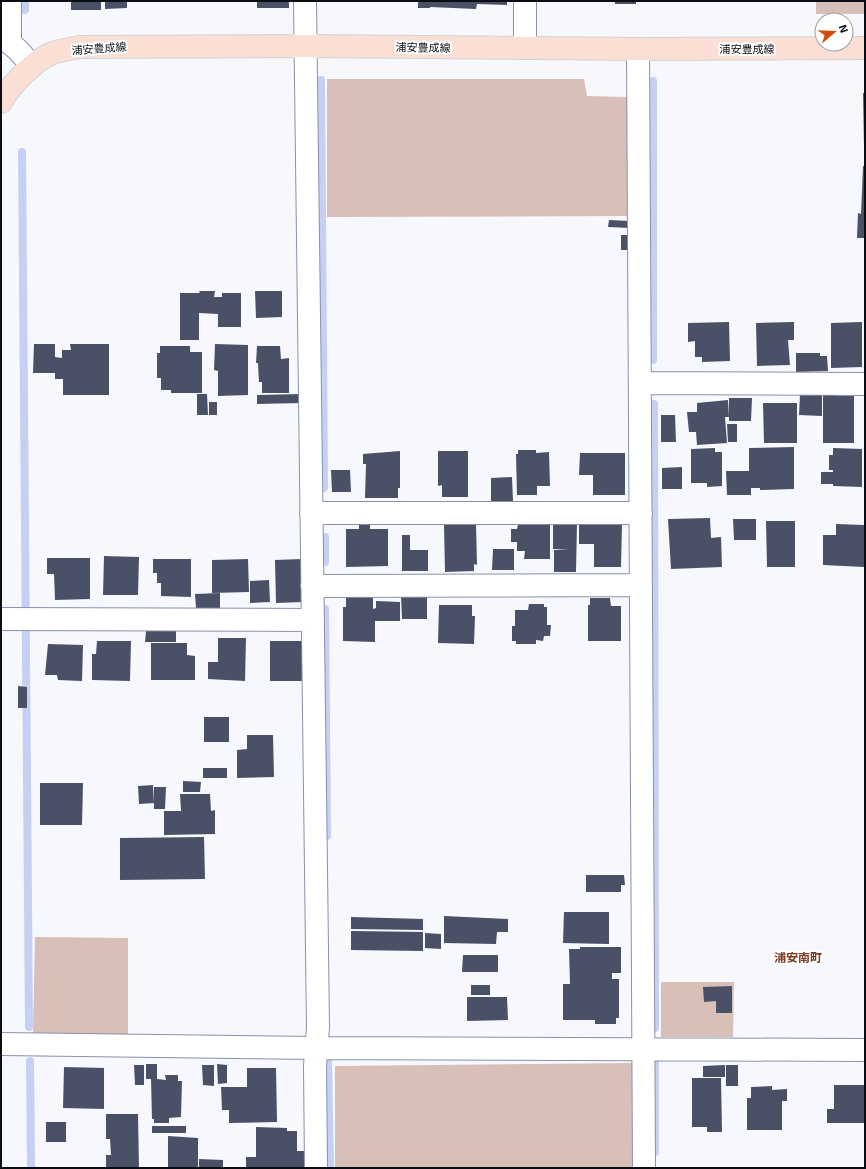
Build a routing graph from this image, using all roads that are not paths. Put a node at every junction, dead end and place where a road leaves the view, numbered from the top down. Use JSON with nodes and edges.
{"nodes":[{"id":1,"x":10,"y":1,"type":"edge"},
{"id":2,"x":305,"y":1,"type":"edge"},
{"id":3,"x":525,"y":1,"type":"edge"},
{"id":4,"x":5,"y":39,"type":"edge"},
{"id":5,"x":305,"y":46,"type":"junction"},
{"id":6,"x":525,"y":48,"type":"junction"},
{"id":7,"x":865,"y":48,"type":"edge"},
{"id":8,"x":638,"y":49,"type":"junction"},
{"id":9,"x":32,"y":66,"type":"junction"},
{"id":10,"x":1,"y":102,"type":"edge"},
{"id":11,"x":640,"y":383,"type":"junction"},
{"id":12,"x":865,"y":384,"type":"edge"},
{"id":13,"x":641,"y":512,"type":"junction"},
{"id":14,"x":312,"y":513,"type":"junction"},
{"id":15,"x":641,"y":585,"type":"junction"},
{"id":16,"x":312,"y":586,"type":"junction"},
{"id":17,"x":17,"y":619,"type":"edge"},
{"id":18,"x":313,"y":620,"type":"junction"},
{"id":19,"x":1,"y":1044,"type":"edge"},
{"id":20,"x":316,"y":1048,"type":"junction"},
{"id":21,"x":644,"y":1048,"type":"junction"},
{"id":22,"x":865,"y":1050,"type":"edge"},
{"id":23,"x":316,"y":1168,"type":"edge"},
{"id":24,"x":644,"y":1168,"type":"edge"}],
"edges":[{"from":1,"to":4,"type":"street"},
{"from":2,"to":5,"type":"street"},
{"from":3,"to":6,"type":"street"},
{"from":4,"to":9,"type":"street"},
{"from":5,"to":6,"type":"main road","name":"浦安豊成線"},
{"from":5,"to":9,"type":"main road","name":"浦安豊成線"},
{"from":5,"to":14,"type":"street"},
{"from":6,"to":8,"type":"main road","name":"浦安豊成線"},
{"from":7,"to":8,"type":"main road","name":"浦安豊成線"},
{"from":8,"to":11,"type":"street"},
{"from":9,"to":10,"type":"main road","name":"浦安豊成線"},
{"from":11,"to":12,"type":"street"},
{"from":11,"to":13,"type":"street"},
{"from":13,"to":14,"type":"street"},
{"from":13,"to":15,"type":"street"},
{"from":14,"to":16,"type":"street"},
{"from":15,"to":16,"type":"street"},
{"from":15,"to":21,"type":"street"},
{"from":16,"to":18,"type":"street"},
{"from":17,"to":18,"type":"street"},
{"from":18,"to":20,"type":"street"},
{"from":19,"to":20,"type":"street"},
{"from":20,"to":21,"type":"street"},
{"from":20,"to":23,"type":"street"},
{"from":21,"to":22,"type":"street"},
{"from":21,"to":24,"type":"street"}]}
